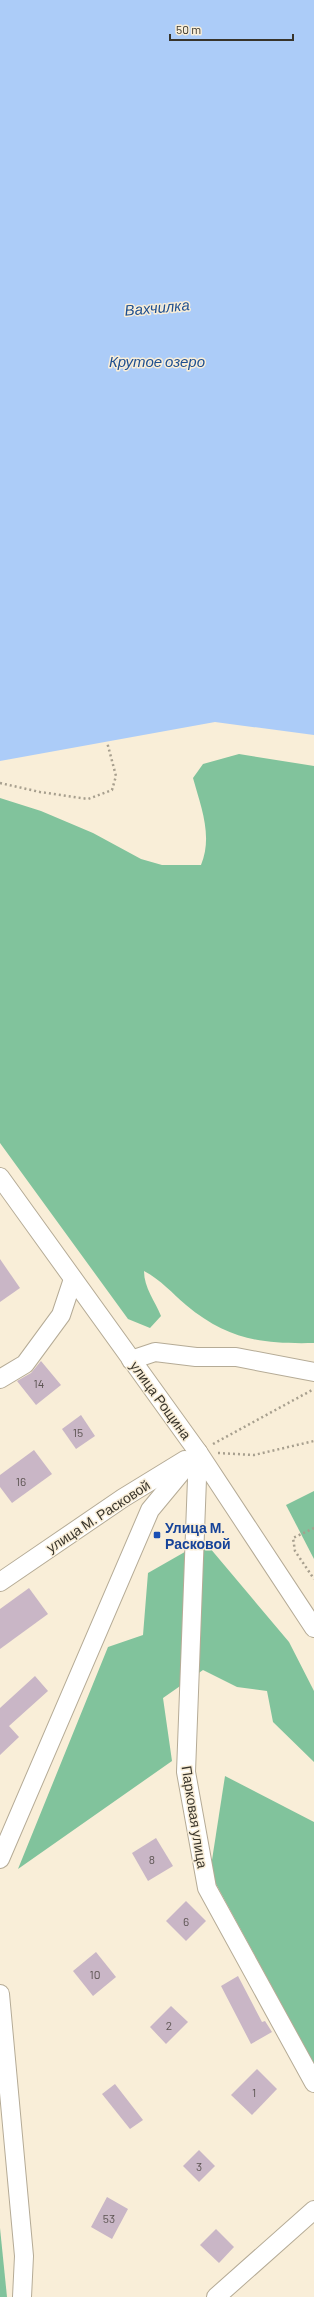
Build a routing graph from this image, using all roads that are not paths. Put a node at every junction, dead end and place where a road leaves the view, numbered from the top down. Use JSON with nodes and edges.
{"nodes":[{"id":1,"x":0,"y":1177,"type":"edge"},
{"id":2,"x":73,"y":1279,"type":"junction"},
{"id":3,"x":132,"y":1360,"type":"junction"},
{"id":4,"x":314,"y":1372,"type":"edge"},
{"id":5,"x":0,"y":1379,"type":"edge"},
{"id":6,"x":198,"y":1452,"type":"junction"},
{"id":7,"x":123,"y":1498,"type":"junction"},
{"id":8,"x":150,"y":1510,"type":"junction"},
{"id":9,"x":0,"y":1582,"type":"edge"},
{"id":10,"x":314,"y":1628,"type":"edge"},
{"id":11,"x":0,"y":1859,"type":"edge"},
{"id":12,"x":0,"y":1994,"type":"edge"},
{"id":13,"x":314,"y":2083,"type":"edge"},
{"id":14,"x":314,"y":2210,"type":"edge"},
{"id":15,"x":22,"y":2297,"type":"edge"},
{"id":16,"x":216,"y":2297,"type":"edge"}],
"edges":[{"from":1,"to":2,"type":"street","name":"улица Рощина"},
{"from":2,"to":3,"type":"street","name":"улица Рощина"},
{"from":2,"to":5,"type":"street"},
{"from":3,"to":4,"type":"street"},
{"from":3,"to":6,"type":"street","name":"улица Рощина"},
{"from":6,"to":7,"type":"street","name":"улица М. Расковой"},
{"from":6,"to":8,"type":"street"},
{"from":6,"to":10,"type":"street","name":"улица Рощина"},
{"from":6,"to":13,"type":"street","name":"Парковая улица"},
{"from":7,"to":8,"type":"street"},
{"from":7,"to":9,"type":"street","name":"улица М. Расковой"},
{"from":8,"to":11,"type":"street"},
{"from":12,"to":15,"type":"street"},
{"from":14,"to":16,"type":"street"}]}
